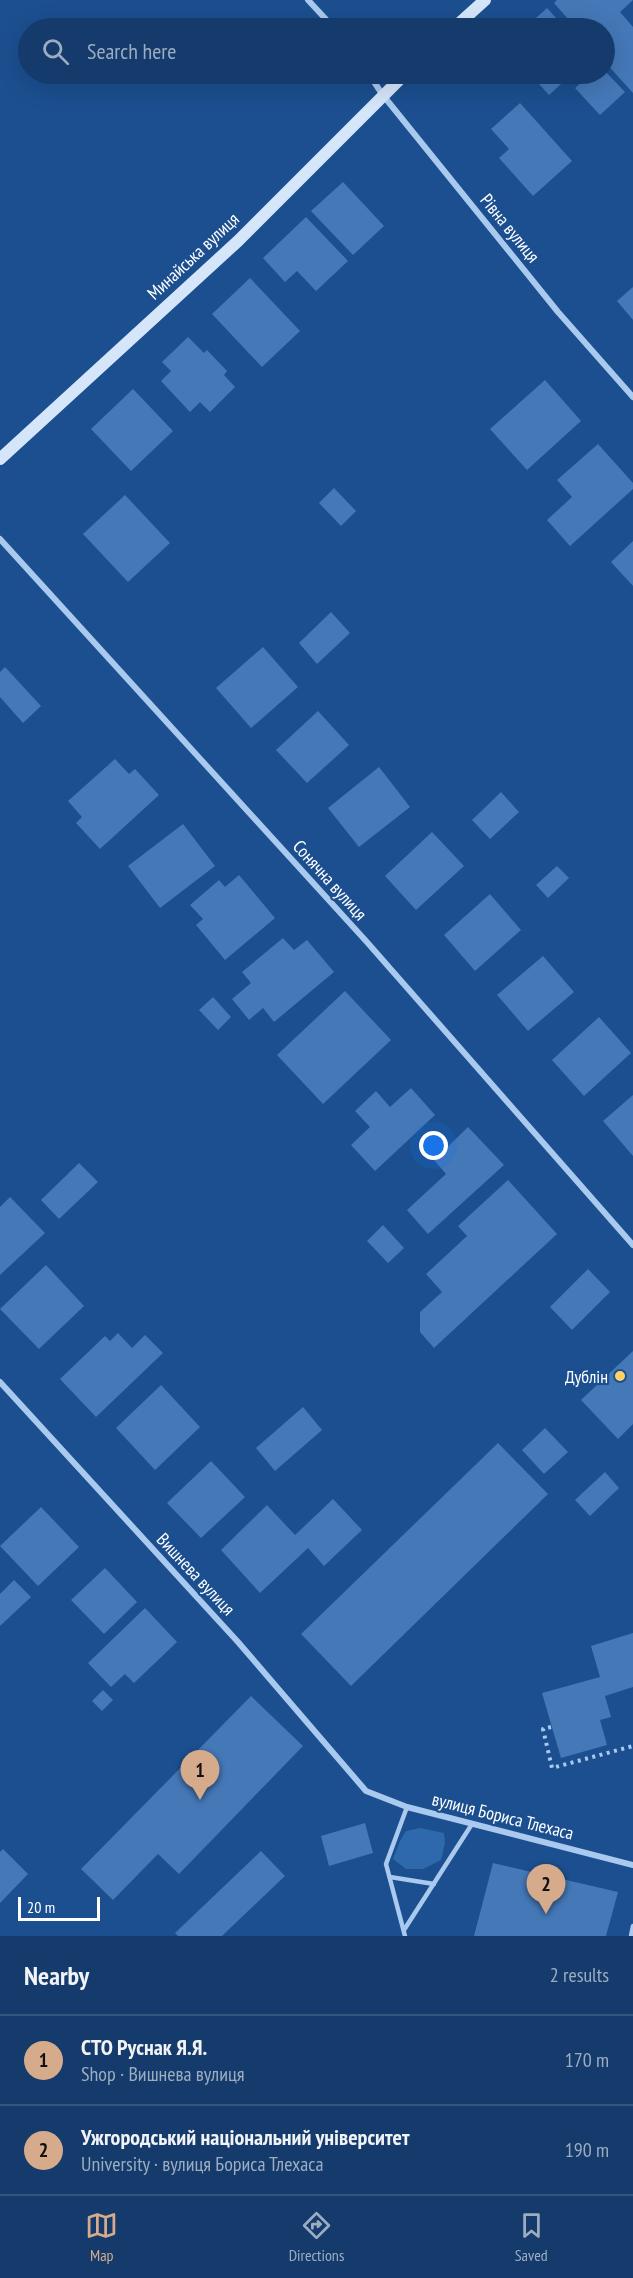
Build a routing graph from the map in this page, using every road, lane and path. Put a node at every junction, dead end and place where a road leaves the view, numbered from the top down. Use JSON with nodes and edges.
{"nodes":[{"id":1,"x":308,"y":0,"type":"edge"},
{"id":2,"x":485,"y":0,"type":"edge"},
{"id":3,"x":325,"y":18,"type":"edge"},
{"id":4,"x":465,"y":18,"type":"edge"},
{"id":5,"x":376,"y":84,"type":"edge"},
{"id":6,"x":394,"y":84,"type":"edge"},
{"id":7,"x":382,"y":94,"type":"junction"},
{"id":8,"x":633,"y":397,"type":"edge"},
{"id":9,"x":0,"y":459,"type":"edge"},
{"id":10,"x":0,"y":539,"type":"edge"},
{"id":11,"x":633,"y":1245,"type":"edge"},
{"id":12,"x":0,"y":1382,"type":"edge"},
{"id":13,"x":551,"y":1727,"type":"dead end"},
{"id":14,"x":633,"y":1746,"type":"edge"},
{"id":15,"x":366,"y":1791,"type":"joint"},
{"id":16,"x":407,"y":1807,"type":"junction"},
{"id":17,"x":472,"y":1824,"type":"junction"},
{"id":18,"x":633,"y":1865,"type":"edge"},
{"id":19,"x":390,"y":1877,"type":"junction"},
{"id":20,"x":434,"y":1884,"type":"junction"},
{"id":21,"x":633,"y":1926,"type":"edge"},
{"id":22,"x":404,"y":1933,"type":"edge"},
{"id":23,"x":631,"y":1936,"type":"edge"}],
"edges":[{"from":1,"to":3,"type":"street"},
{"from":2,"to":4,"type":"street"},
{"from":5,"to":7,"type":"street","name":"Рівна вулиця"},
{"from":6,"to":7,"type":"street","name":"Минайська вулиця"},
{"from":7,"to":8,"type":"street","name":"Рівна вулиця"},
{"from":7,"to":9,"type":"street","name":"Минайська вулиця"},
{"from":10,"to":11,"type":"street","name":"Сонячна вулиця"},
{"from":12,"to":15,"type":"street","name":"Вишнева вулиця"},
{"from":13,"to":14,"type":"path"},
{"from":15,"to":16,"type":"street","name":"вулиця Бориса Тлехаса"},
{"from":16,"to":17,"type":"street","name":"вулиця Бориса Тлехаса"},
{"from":16,"to":19,"type":"lane"},
{"from":17,"to":18,"type":"street","name":"вулиця Бориса Тлехаса"},
{"from":17,"to":20,"type":"lane"},
{"from":19,"to":20,"type":"lane"},
{"from":19,"to":22,"type":"lane"},
{"from":20,"to":22,"type":"lane"},
{"from":21,"to":23,"type":"lane"}]}
